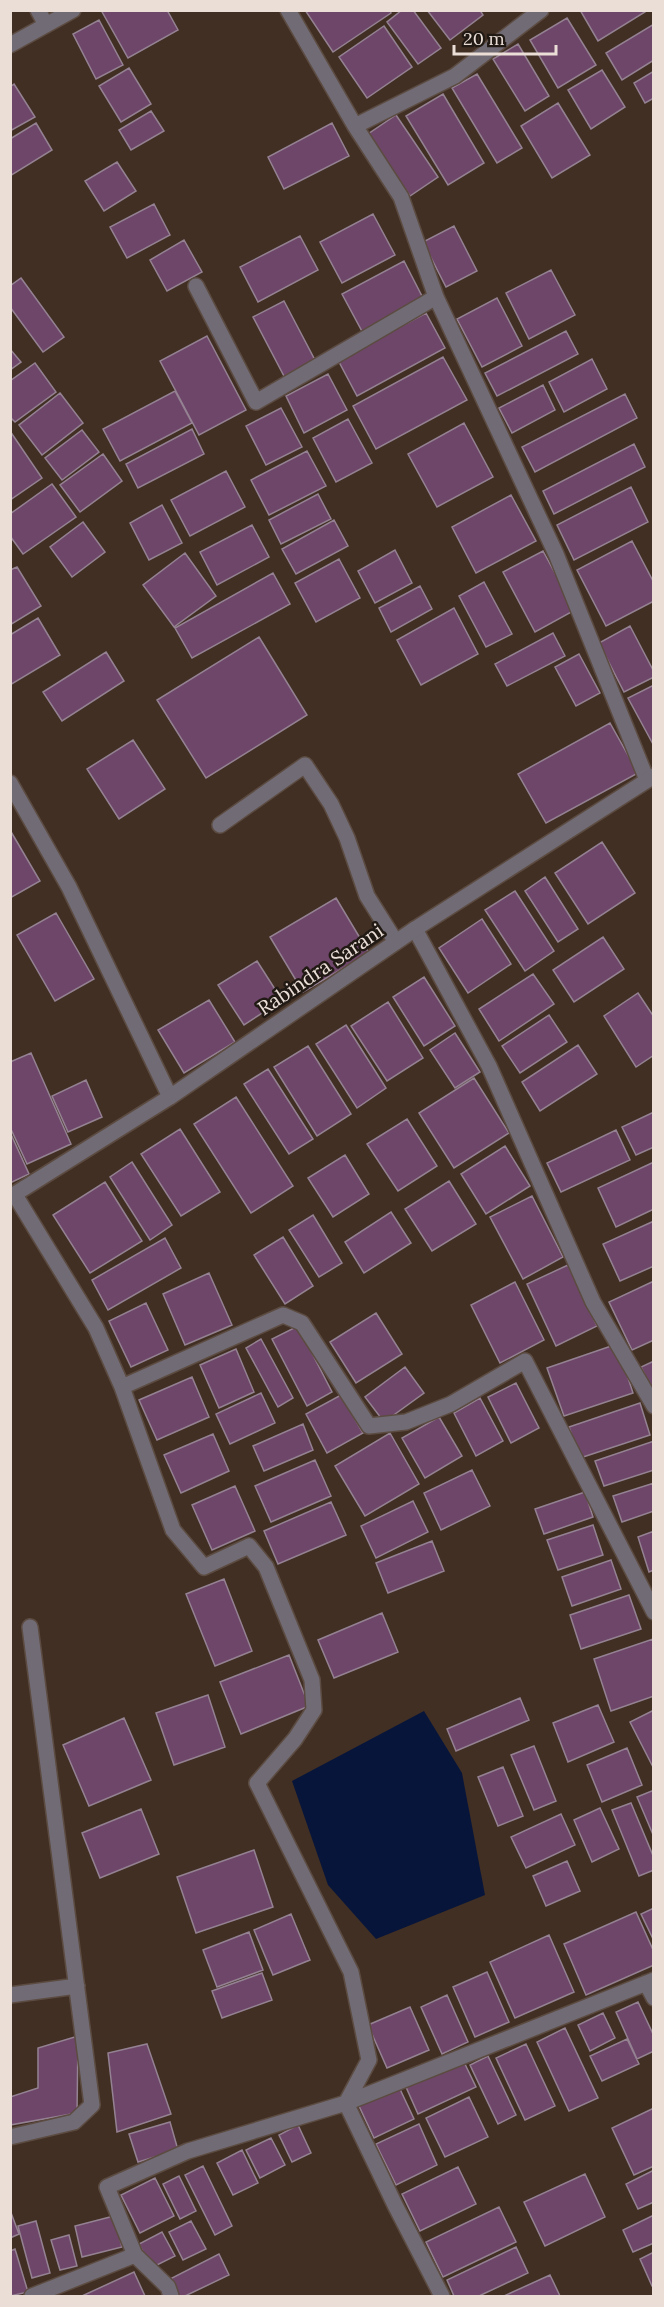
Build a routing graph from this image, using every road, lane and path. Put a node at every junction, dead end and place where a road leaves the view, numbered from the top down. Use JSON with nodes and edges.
{"nodes":[{"id":1,"x":38,"y":10,"type":"edge"},
{"id":2,"x":74,"y":10,"type":"edge"},
{"id":3,"x":288,"y":10,"type":"edge"},
{"id":4,"x":541,"y":10,"type":"edge"},
{"id":5,"x":46,"y":26,"type":"junction"},
{"id":6,"x":10,"y":45,"type":"edge"},
{"id":7,"x":355,"y":126,"type":"junction"},
{"id":8,"x":196,"y":286,"type":"dead end"},
{"id":9,"x":436,"y":297,"type":"junction"},
{"id":10,"x":650,"y":778,"type":"edge"},
{"id":11,"x":10,"y":783,"type":"edge"},
{"id":12,"x":220,"y":825,"type":"dead end"},
{"id":13,"x":415,"y":929,"type":"junction"},
{"id":14,"x":396,"y":942,"type":"junction"},
{"id":15,"x":170,"y":1097,"type":"junction"},
{"id":16,"x":13,"y":1196,"type":"edge"},
{"id":17,"x":122,"y":1387,"type":"junction"},
{"id":18,"x":654,"y":1406,"type":"edge"},
{"id":19,"x":654,"y":1612,"type":"edge"},
{"id":20,"x":30,"y":1627,"type":"dead end"},
{"id":21,"x":650,"y":1981,"type":"edge"},
{"id":22,"x":77,"y":1986,"type":"junction"},
{"id":23,"x":10,"y":1995,"type":"edge"},
{"id":24,"x":654,"y":1998,"type":"edge"},
{"id":25,"x":346,"y":2103,"type":"junction"},
{"id":26,"x":10,"y":2137,"type":"edge"},
{"id":27,"x":135,"y":2255,"type":"junction"},
{"id":28,"x":32,"y":2296,"type":"edge"},
{"id":29,"x":171,"y":2296,"type":"edge"},
{"id":30,"x":442,"y":2296,"type":"edge"}],
"edges":[{"from":1,"to":5,"type":"street"},
{"from":2,"to":5,"type":"street"},
{"from":3,"to":7,"type":"street"},
{"from":4,"to":7,"type":"street"},
{"from":5,"to":6,"type":"street"},
{"from":7,"to":9,"type":"street"},
{"from":8,"to":9,"type":"street"},
{"from":9,"to":10,"type":"street"},
{"from":10,"to":13,"type":"street","name":"Rabindra Sarani"},
{"from":11,"to":15,"type":"street"},
{"from":12,"to":14,"type":"street"},
{"from":13,"to":14,"type":"street","name":"Rabindra Sarani"},
{"from":13,"to":18,"type":"street"},
{"from":14,"to":15,"type":"street","name":"Rabindra Sarani"},
{"from":15,"to":16,"type":"street","name":"Rabindra Sarani"},
{"from":16,"to":17,"type":"street"},
{"from":17,"to":19,"type":"street"},
{"from":17,"to":25,"type":"street"},
{"from":20,"to":22,"type":"street"},
{"from":21,"to":24,"type":"street"},
{"from":21,"to":25,"type":"street"},
{"from":22,"to":23,"type":"street"},
{"from":22,"to":26,"type":"street"},
{"from":25,"to":27,"type":"street"},
{"from":25,"to":30,"type":"street"},
{"from":27,"to":28,"type":"street"},
{"from":27,"to":29,"type":"street"}]}
